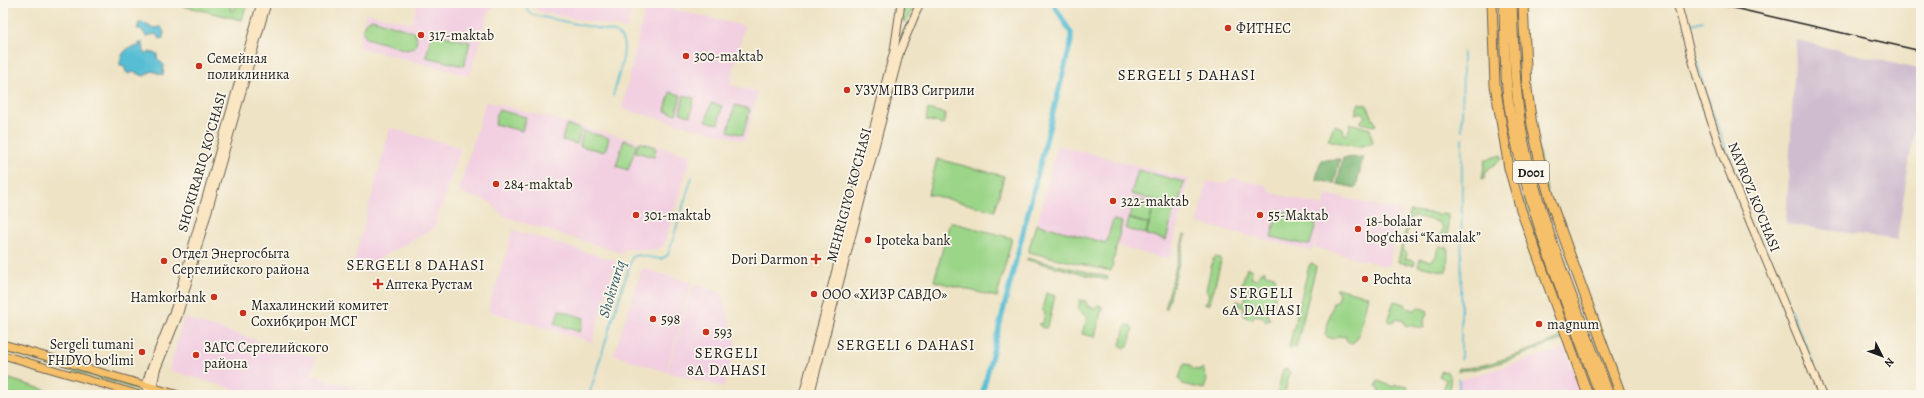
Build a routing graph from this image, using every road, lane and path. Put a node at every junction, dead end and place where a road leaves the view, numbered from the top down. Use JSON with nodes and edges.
{"nodes":[{"id":1,"x":261,"y":3,"type":"edge"},
{"id":2,"x":267,"y":3,"type":"edge"},
{"id":3,"x":901,"y":3,"type":"edge"},
{"id":4,"x":920,"y":3,"type":"edge"},
{"id":5,"x":1492,"y":3,"type":"edge"},
{"id":6,"x":1504,"y":3,"type":"edge"},
{"id":7,"x":1512,"y":3,"type":"edge"},
{"id":8,"x":1677,"y":3,"type":"edge"},
{"id":9,"x":1523,"y":5,"type":"edge"},
{"id":10,"x":1513,"y":24,"type":"junction"},
{"id":11,"x":254,"y":34,"type":"junction"},
{"id":12,"x":1510,"y":55,"type":"junction"},
{"id":13,"x":1509,"y":104,"type":"junction"},
{"id":14,"x":1501,"y":122,"type":"junction"},
{"id":15,"x":863,"y":182,"type":"junction"},
{"id":16,"x":1515,"y":190,"type":"junction"},
{"id":17,"x":1531,"y":202,"type":"junction"},
{"id":18,"x":1552,"y":205,"type":"junction"},
{"id":19,"x":1546,"y":222,"type":"junction"},
{"id":20,"x":1578,"y":310,"type":"junction"},
{"id":21,"x":1595,"y":323,"type":"junction"},
{"id":22,"x":1581,"y":331,"type":"junction"},
{"id":23,"x":1567,"y":336,"type":"junction"},
{"id":24,"x":3,"y":344,"type":"edge"},
{"id":25,"x":3,"y":355,"type":"edge"},
{"id":26,"x":1607,"y":357,"type":"junction"},
{"id":27,"x":1601,"y":375,"type":"junction"},
{"id":28,"x":150,"y":391,"type":"edge"},
{"id":29,"x":140,"y":395,"type":"edge"},
{"id":30,"x":179,"y":395,"type":"edge"},
{"id":31,"x":803,"y":395,"type":"edge"},
{"id":32,"x":810,"y":395,"type":"edge"},
{"id":33,"x":1588,"y":395,"type":"edge"},
{"id":34,"x":1600,"y":395,"type":"edge"},
{"id":35,"x":1609,"y":395,"type":"edge"},
{"id":36,"x":1621,"y":395,"type":"edge"},
{"id":37,"x":1822,"y":395,"type":"edge"}],
"edges":[{"from":1,"to":11,"type":"main road","name":"SHOKIRARIQ KO'CHASI"},
{"from":2,"to":11,"type":"main road","name":"SHOKIRARIQ KO'CHASI"},
{"from":3,"to":15,"type":"main road","name":"MEHRIGIYO KO'CHASI"},
{"from":4,"to":15,"type":"main road","name":"MEHRIGIYO KO'CHASI"},
{"from":5,"to":14,"type":"highway"},
{"from":6,"to":12,"type":"highway","number":"D001"},
{"from":7,"to":10,"type":"highway","number":"D001"},
{"from":8,"to":37,"type":"main road","name":"NAVRO'Z KO'CHASI"},
{"from":9,"to":10,"type":"highway"},
{"from":9,"to":18,"type":"highway"},
{"from":10,"to":12,"type":"highway","number":"D001"},
{"from":11,"to":28,"type":"main road","name":"SHOKIRARIQ KO'CHASI"},
{"from":12,"to":13,"type":"highway","number":"D001"},
{"from":12,"to":19,"type":"highway","number":"D001"},
{"from":13,"to":14,"type":"highway"},
{"from":13,"to":17,"type":"highway","number":"D001"},
{"from":14,"to":16,"type":"highway"},
{"from":15,"to":31,"type":"main road","name":"MEHRIGIYO KO'CHASI"},
{"from":15,"to":32,"type":"main road","name":"MEHRIGIYO KO'CHASI"},
{"from":16,"to":17,"type":"highway"},
{"from":16,"to":23,"type":"highway"},
{"from":17,"to":22,"type":"highway","number":"D001"},
{"from":18,"to":19,"type":"highway"},
{"from":18,"to":21,"type":"highway"},
{"from":19,"to":20,"type":"highway","number":"D001"},
{"from":20,"to":21,"type":"highway"},
{"from":20,"to":22,"type":"highway","number":"D001"},
{"from":21,"to":26,"type":"highway"},
{"from":22,"to":23,"type":"highway"},
{"from":22,"to":27,"type":"highway","number":"D001"},
{"from":22,"to":34,"type":"highway","number":"D001"},
{"from":23,"to":33,"type":"highway"},
{"from":24,"to":28,"type":"main road"},
{"from":25,"to":29,"type":"main road"},
{"from":26,"to":27,"type":"highway"},
{"from":26,"to":36,"type":"highway"},
{"from":27,"to":35,"type":"highway","number":"D001"},
{"from":28,"to":30,"type":"main road"}]}
